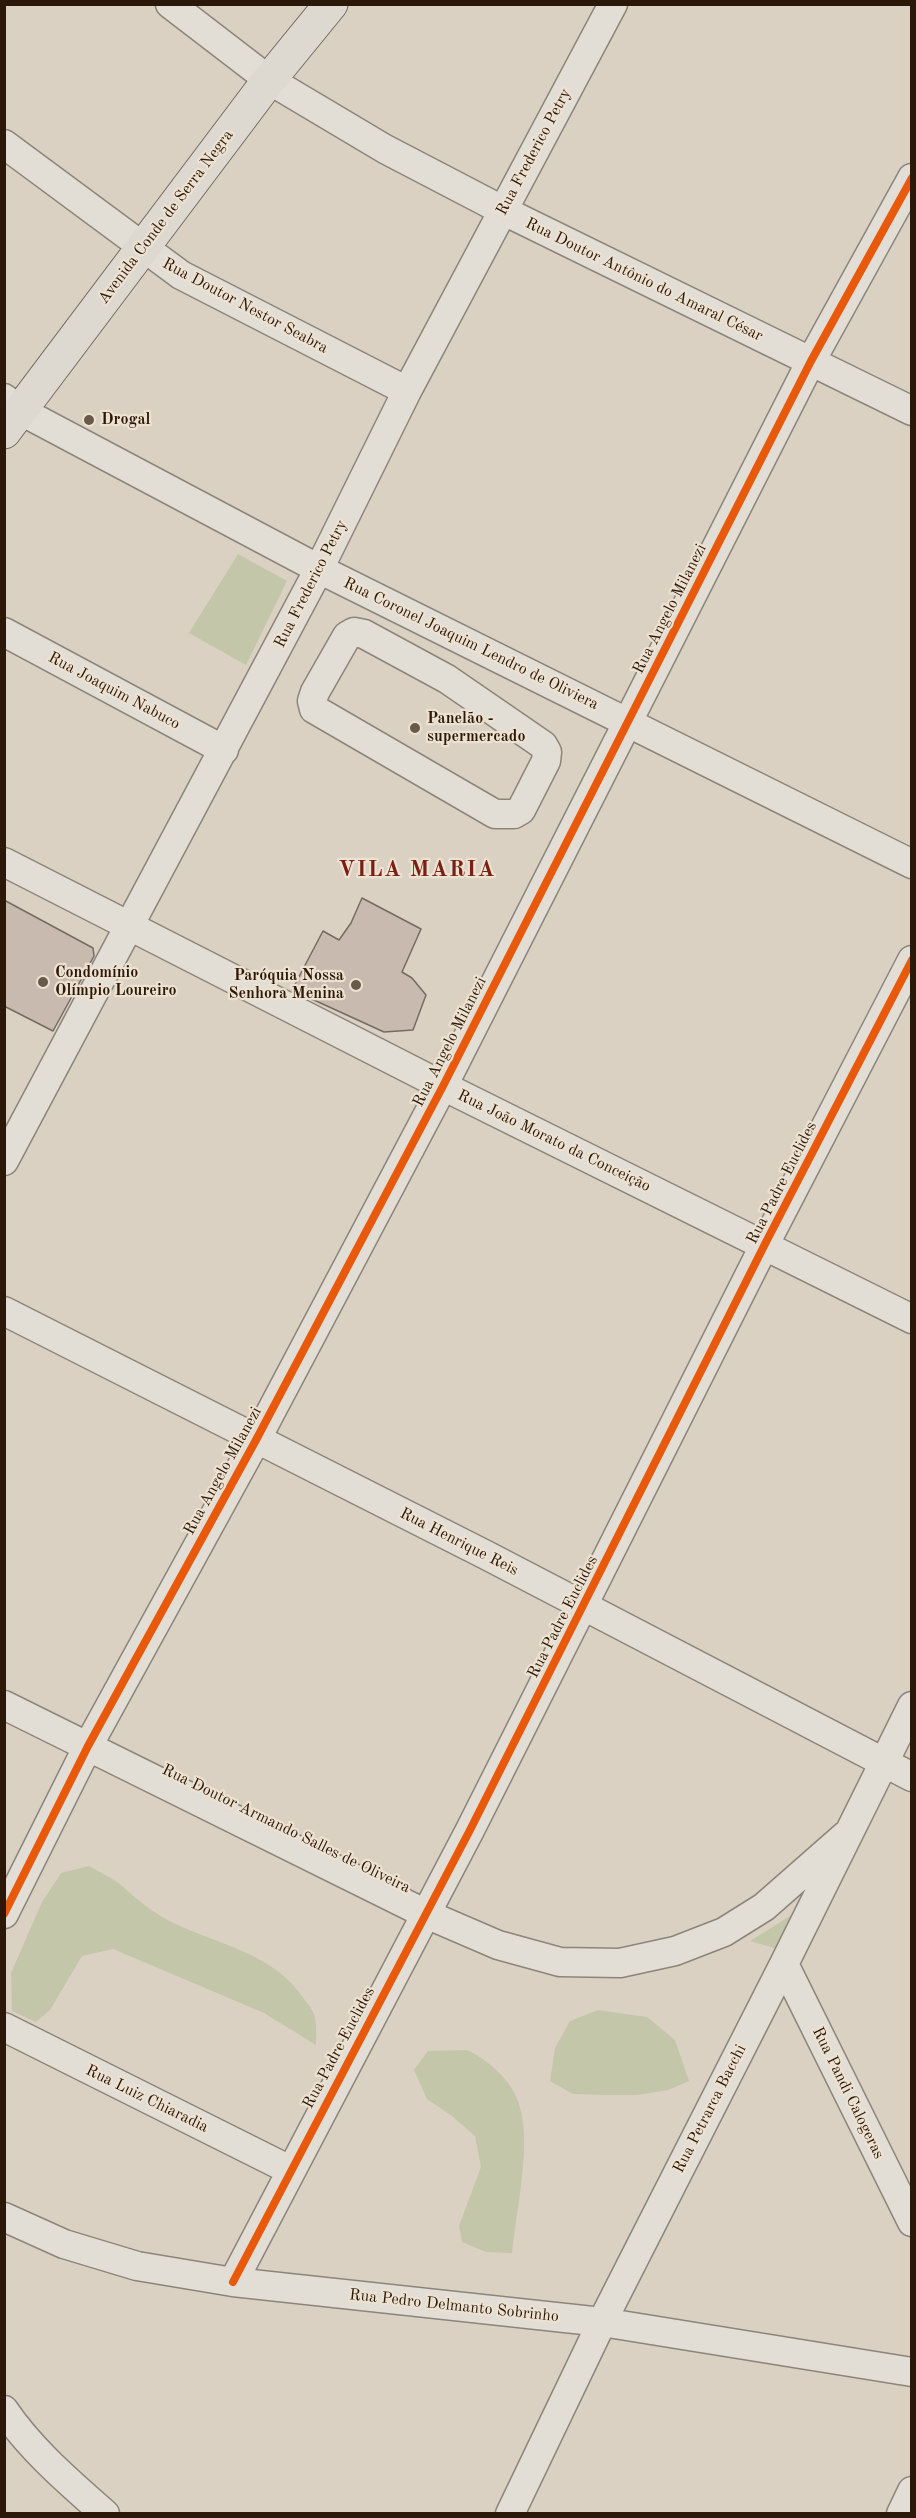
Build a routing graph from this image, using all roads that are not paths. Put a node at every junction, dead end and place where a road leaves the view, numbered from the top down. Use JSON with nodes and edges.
{"nodes":[{"id":1,"x":170,"y":4,"type":"edge"},
{"id":2,"x":331,"y":4,"type":"edge"},
{"id":3,"x":613,"y":4,"type":"edge"},
{"id":4,"x":269,"y":80,"type":"junction"},
{"id":5,"x":4,"y":144,"type":"edge"},
{"id":6,"x":912,"y":178,"type":"edge"},
{"id":7,"x":904,"y":202,"type":"edge"},
{"id":8,"x":502,"y":210,"type":"junction"},
{"id":9,"x":142,"y":248,"type":"junction"},
{"id":10,"x":811,"y":361,"type":"junction"},
{"id":11,"x":407,"y":391,"type":"junction"},
{"id":12,"x":912,"y":411,"type":"edge"},
{"id":13,"x":10,"y":414,"type":"edge"},
{"id":14,"x":319,"y":569,"type":"junction"},
{"id":15,"x":4,"y":632,"type":"edge"},
{"id":16,"x":489,"y":655,"type":"junction"},
{"id":17,"x":465,"y":691,"type":"junction"},
{"id":18,"x":628,"y":722,"type":"junction"},
{"id":19,"x":224,"y":750,"type":"junction"},
{"id":20,"x":4,"y":862,"type":"edge"},
{"id":21,"x":912,"y":864,"type":"edge"},
{"id":22,"x":130,"y":927,"type":"junction"},
{"id":23,"x":912,"y":960,"type":"edge"},
{"id":24,"x":443,"y":1086,"type":"junction"},
{"id":25,"x":4,"y":1161,"type":"edge"},
{"id":26,"x":765,"y":1244,"type":"junction"},
{"id":27,"x":4,"y":1311,"type":"edge"},
{"id":28,"x":912,"y":1319,"type":"edge"},
{"id":29,"x":256,"y":1440,"type":"junction"},
{"id":30,"x":583,"y":1606,"type":"junction"},
{"id":31,"x":4,"y":1705,"type":"edge"},
{"id":32,"x":912,"y":1706,"type":"edge"},
{"id":33,"x":88,"y":1746,"type":"junction"},
{"id":34,"x":882,"y":1762,"type":"junction"},
{"id":35,"x":912,"y":1777,"type":"edge"},
{"id":36,"x":846,"y":1835,"type":"junction"},
{"id":37,"x":4,"y":1914,"type":"edge"},
{"id":38,"x":426,"y":1914,"type":"junction"},
{"id":39,"x":784,"y":1964,"type":"junction"},
{"id":40,"x":4,"y":2027,"type":"edge"},
{"id":41,"x":290,"y":2170,"type":"junction"},
{"id":42,"x":912,"y":2222,"type":"edge"},
{"id":43,"x":9,"y":2227,"type":"edge"},
{"id":44,"x":232,"y":2282,"type":"junction"},
{"id":45,"x":602,"y":2322,"type":"junction"},
{"id":46,"x":912,"y":2372,"type":"edge"},
{"id":47,"x":4,"y":2410,"type":"edge"},
{"id":48,"x":912,"y":2491,"type":"edge"},
{"id":49,"x":105,"y":2514,"type":"edge"},
{"id":50,"x":510,"y":2514,"type":"edge"},
{"id":51,"x":901,"y":2514,"type":"edge"}],
"edges":[{"from":1,"to":4,"type":"street","name":"Rua Doutor Antônio do Amaral César"},
{"from":2,"to":4,"type":"main road","name":"Avenida Conde de Serra Negra"},
{"from":3,"to":8,"type":"street","name":"Rua Frederico Petry"},
{"from":4,"to":8,"type":"street","name":"Rua Doutor Antônio do Amaral César"},
{"from":4,"to":9,"type":"main road","name":"Avenida Conde de Serra Negra"},
{"from":5,"to":9,"type":"street","name":"Rua Doutor Nestor Seabra"},
{"from":6,"to":7,"type":"street","name":"Rua Angelo Milanezi"},
{"from":7,"to":10,"type":"street","name":"Rua Angelo Milanezi"},
{"from":8,"to":10,"type":"street","name":"Rua Doutor Antônio do Amaral César"},
{"from":8,"to":11,"type":"street","name":"Rua Frederico Petry"},
{"from":9,"to":11,"type":"street","name":"Rua Doutor Nestor Seabra"},
{"from":9,"to":13,"type":"main road","name":"Avenida Conde de Serra Negra"},
{"from":10,"to":12,"type":"street","name":"Rua Doutor Antônio do Amaral César"},
{"from":10,"to":18,"type":"street","name":"Rua Angelo Milanezi"},
{"from":11,"to":14,"type":"street","name":"Rua Frederico Petry"},
{"from":13,"to":14,"type":"street","name":"Rua Coronel Joaquim Lendro de Oliviera"},
{"from":14,"to":16,"type":"street","name":"Rua Coronel Joaquim Lendro de Oliviera"},
{"from":14,"to":19,"type":"street","name":"Rua Frederico Petry"},
{"from":15,"to":19,"type":"street","name":"Rua Joaquim Nabuco"},
{"from":16,"to":17,"type":"street"},
{"from":16,"to":18,"type":"street","name":"Rua Coronel Joaquim Lendro de Oliviera"},
{"from":17,"to":17,"type":"street"},
{"from":18,"to":21,"type":"street","name":"Rua Coronel Joaquim Lendro de Oliviera"},
{"from":18,"to":24,"type":"street","name":"Rua Angelo Milanezi"},
{"from":19,"to":22,"type":"street","name":"Rua Frederico Petry"},
{"from":20,"to":22,"type":"street","name":"Rua João Morato da Conceição"},
{"from":22,"to":24,"type":"street","name":"Rua João Morato da Conceição"},
{"from":22,"to":25,"type":"street","name":"Rua Frederico Petry"},
{"from":23,"to":26,"type":"street","name":"Rua Padre Euclides"},
{"from":24,"to":26,"type":"street","name":"Rua João Morato da Conceição"},
{"from":24,"to":29,"type":"street","name":"Rua Angelo Milanezi"},
{"from":26,"to":28,"type":"street","name":"Rua João Morato da Conceição"},
{"from":26,"to":30,"type":"street","name":"Rua Padre Euclides"},
{"from":27,"to":29,"type":"street","name":"Rua Henrique Reis"},
{"from":29,"to":30,"type":"street","name":"Rua Henrique Reis"},
{"from":29,"to":33,"type":"street","name":"Rua Angelo Milanezi"},
{"from":30,"to":34,"type":"street","name":"Rua Henrique Reis"},
{"from":30,"to":38,"type":"street","name":"Rua Padre Euclides"},
{"from":31,"to":33,"type":"street","name":"Rua Doutor Armando Salles de Oliveira"},
{"from":32,"to":34,"type":"street","name":"Rua Petrarca Bacchi"},
{"from":33,"to":37,"type":"street","name":"Rua Angelo Milanezi"},
{"from":33,"to":38,"type":"street","name":"Rua Doutor Armando Salles de Oliveira"},
{"from":34,"to":35,"type":"street","name":"Rua Henrique Reis"},
{"from":34,"to":36,"type":"street","name":"Rua Petrarca Bacchi"},
{"from":36,"to":38,"type":"street","name":"Rua Doutor Armando Salles de Oliveira"},
{"from":36,"to":39,"type":"street","name":"Rua Petrarca Bacchi"},
{"from":38,"to":41,"type":"street","name":"Rua Padre Euclides"},
{"from":39,"to":42,"type":"street","name":"Rua Pandi Calogeras"},
{"from":39,"to":45,"type":"street","name":"Rua Petrarca Bacchi"},
{"from":40,"to":41,"type":"street","name":"Rua Luiz Chiaradia"},
{"from":41,"to":44,"type":"street","name":"Rua Padre Euclides"},
{"from":43,"to":44,"type":"street","name":"Rua Pedro Delmanto Sobrinho"},
{"from":44,"to":45,"type":"street","name":"Rua Pedro Delmanto Sobrinho"},
{"from":45,"to":46,"type":"street","name":"Rua Pedro Delmanto Sobrinho"},
{"from":45,"to":50,"type":"street","name":"Rua Petrarca Bacchi"},
{"from":47,"to":49,"type":"street"},
{"from":48,"to":51,"type":"street"}]}
